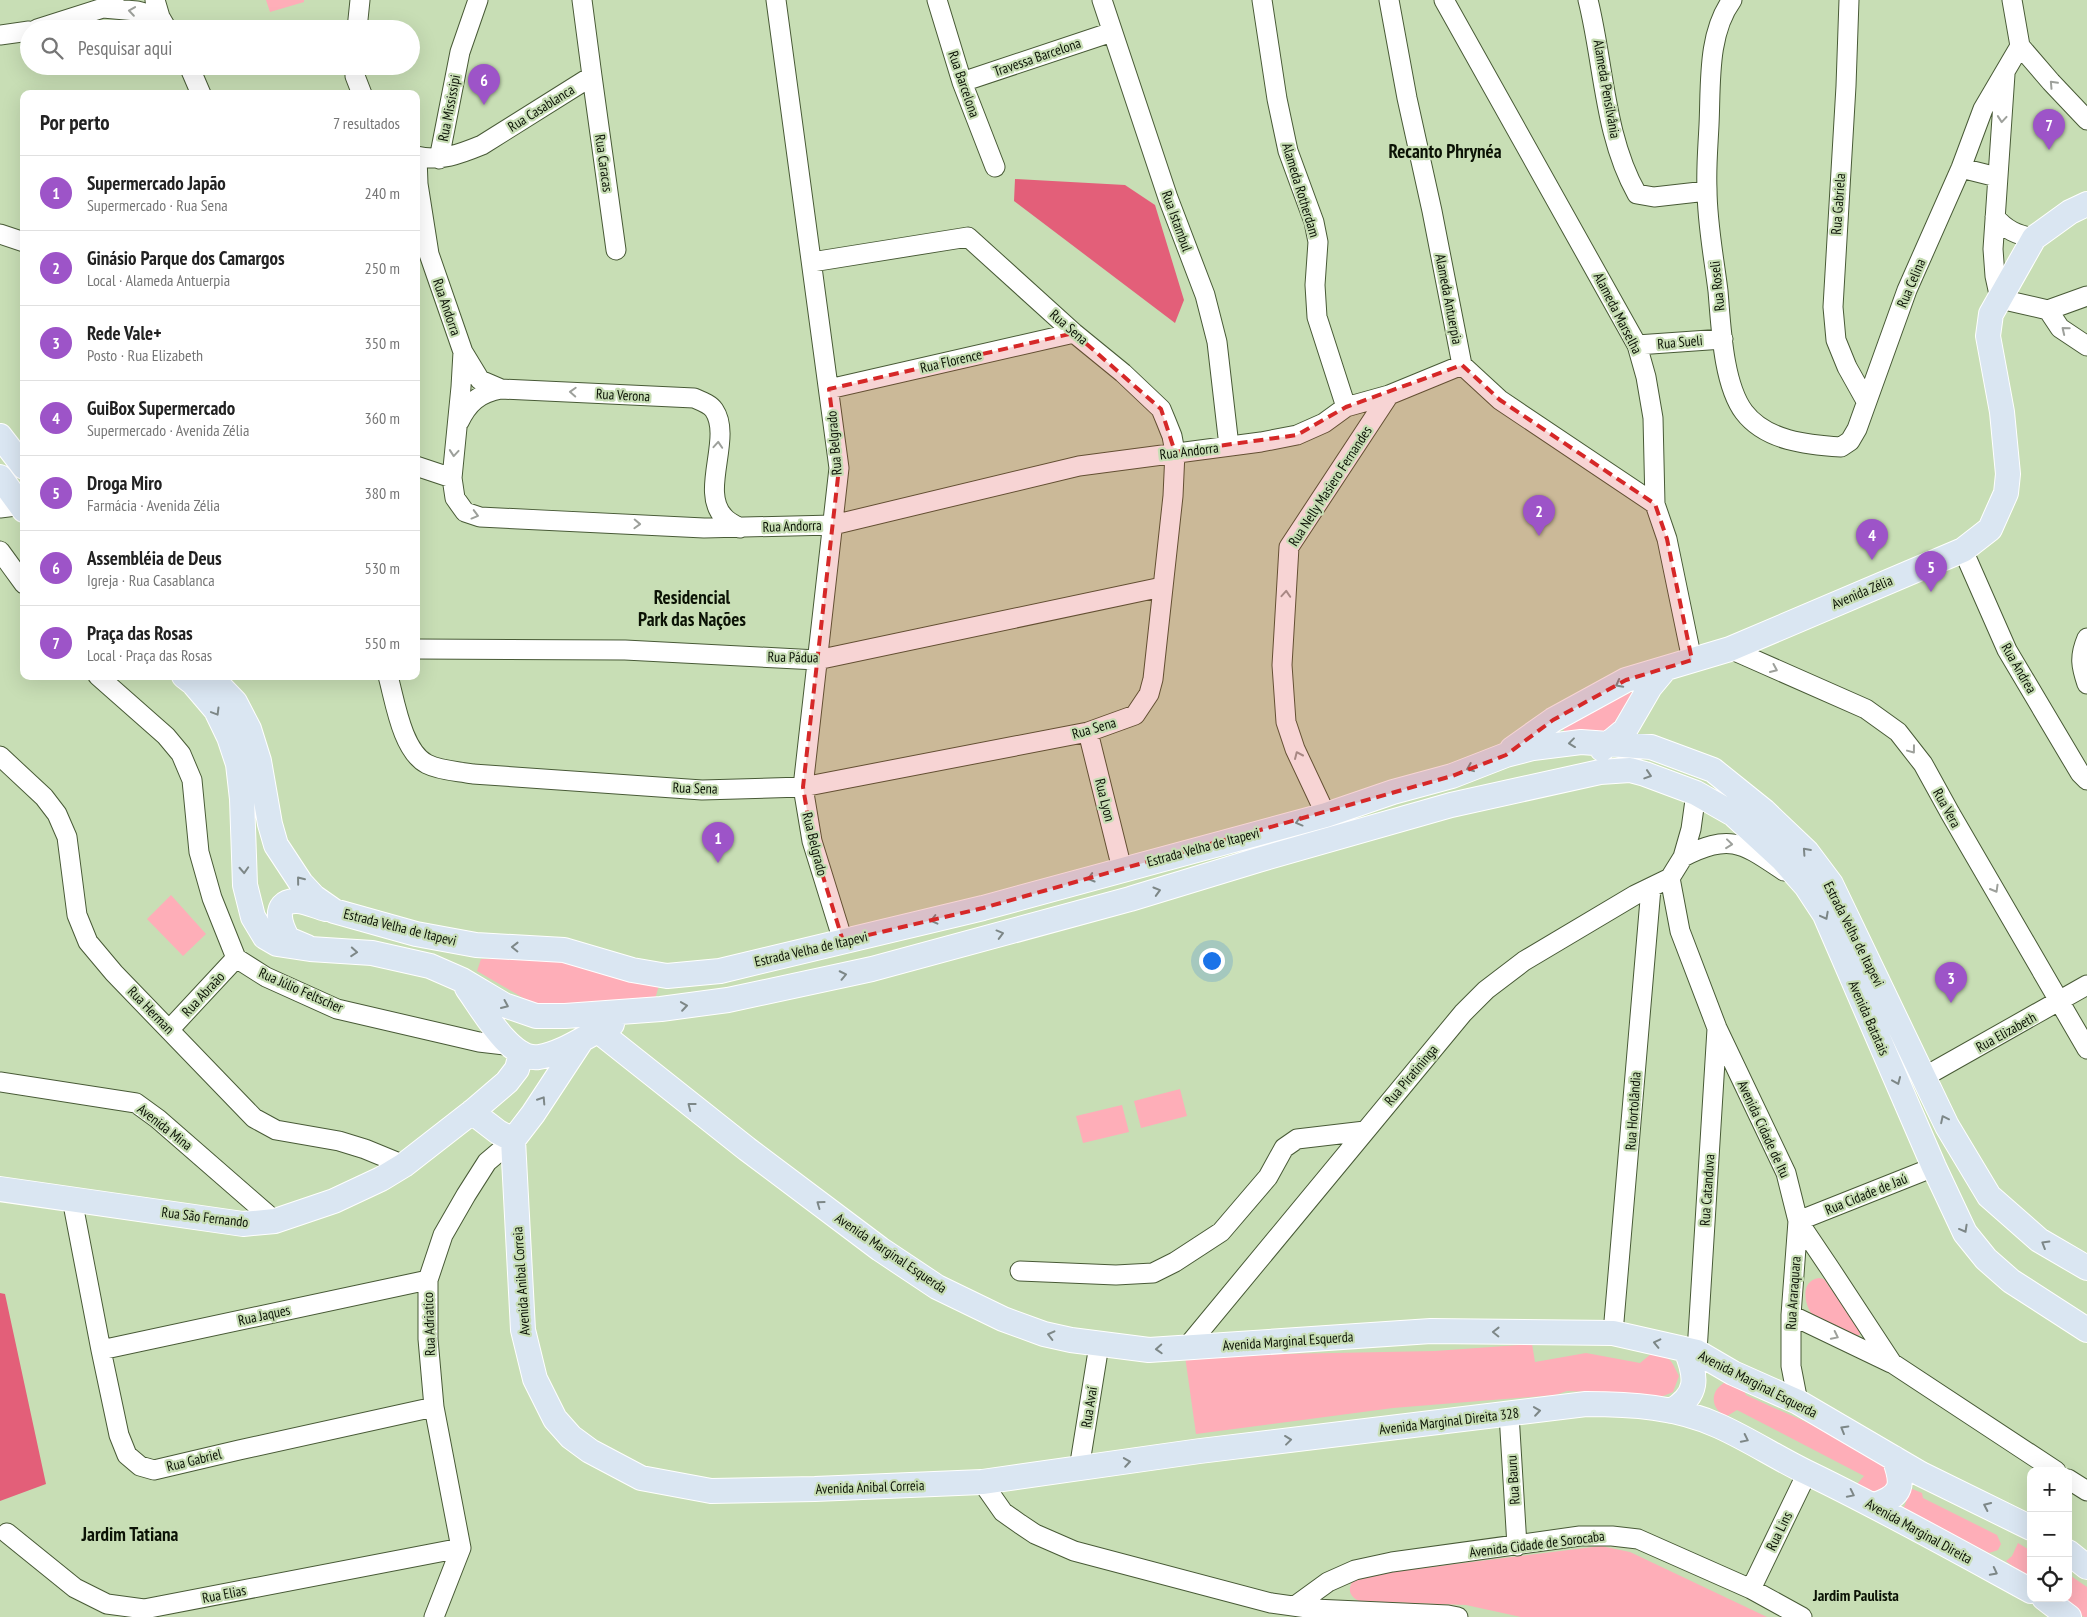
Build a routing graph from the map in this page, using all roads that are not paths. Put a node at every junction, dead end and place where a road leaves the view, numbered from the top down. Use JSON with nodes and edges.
{"nodes":[{"id":1,"x":360,"y":0,"type":"edge"},
{"id":2,"x":478,"y":0,"type":"edge"},
{"id":3,"x":582,"y":0,"type":"edge"},
{"id":4,"x":776,"y":0,"type":"edge"},
{"id":5,"x":938,"y":0,"type":"edge"},
{"id":6,"x":1102,"y":0,"type":"edge"},
{"id":7,"x":1262,"y":0,"type":"edge"},
{"id":8,"x":1389,"y":0,"type":"edge"},
{"id":9,"x":1444,"y":0,"type":"edge"},
{"id":10,"x":1588,"y":0,"type":"edge"},
{"id":11,"x":1732,"y":0,"type":"edge"},
{"id":12,"x":1849,"y":0,"type":"edge"},
{"id":13,"x":2012,"y":0,"type":"edge"},
{"id":14,"x":108,"y":4,"type":"edge"},
{"id":15,"x":161,"y":15,"type":"edge"},
{"id":16,"x":63,"y":20,"type":"edge"},
{"id":17,"x":358,"y":20,"type":"edge"},
{"id":18,"x":20,"y":32,"type":"edge"},
{"id":19,"x":1112,"y":32,"type":"junction"},
{"id":20,"x":0,"y":35,"type":"edge"},
{"id":21,"x":2020,"y":46,"type":"junction"},
{"id":22,"x":2006,"y":71,"type":"junction"},
{"id":23,"x":193,"y":75,"type":"edge"},
{"id":24,"x":355,"y":75,"type":"edge"},
{"id":25,"x":592,"y":76,"type":"junction"},
{"id":26,"x":962,"y":82,"type":"junction"},
{"id":27,"x":200,"y":90,"type":"edge"},
{"id":28,"x":360,"y":90,"type":"edge"},
{"id":29,"x":2087,"y":120,"type":"edge"},
{"id":30,"x":420,"y":156,"type":"edge"},
{"id":31,"x":439,"y":159,"type":"junction"},
{"id":32,"x":995,"y":167,"type":"dead end"},
{"id":33,"x":1962,"y":168,"type":"junction"},
{"id":34,"x":1997,"y":177,"type":"junction"},
{"id":35,"x":1706,"y":191,"type":"junction"},
{"id":36,"x":420,"y":197,"type":"edge"},
{"id":37,"x":2087,"y":204,"type":"edge"},
{"id":38,"x":1995,"y":217,"type":"junction"},
{"id":39,"x":0,"y":234,"type":"edge"},
{"id":40,"x":2034,"y":238,"type":"junction"},
{"id":41,"x":20,"y":241,"type":"edge"},
{"id":42,"x":616,"y":250,"type":"dead end"},
{"id":43,"x":812,"y":262,"type":"junction"},
{"id":44,"x":2087,"y":296,"type":"edge"},
{"id":45,"x":2000,"y":299,"type":"junction"},
{"id":46,"x":2048,"y":310,"type":"junction"},
{"id":47,"x":1074,"y":333,"type":"junction"},
{"id":48,"x":1723,"y":338,"type":"junction"},
{"id":49,"x":1637,"y":345,"type":"junction"},
{"id":50,"x":2087,"y":346,"type":"edge"},
{"id":51,"x":463,"y":352,"type":"junction"},
{"id":52,"x":1462,"y":366,"type":"junction"},
{"id":53,"x":500,"y":389,"type":"junction"},
{"id":54,"x":829,"y":389,"type":"junction"},
{"id":55,"x":1389,"y":394,"type":"junction"},
{"id":56,"x":1866,"y":401,"type":"junction"},
{"id":57,"x":1346,"y":407,"type":"junction"},
{"id":58,"x":456,"y":428,"type":"junction"},
{"id":59,"x":0,"y":436,"type":"edge"},
{"id":60,"x":1229,"y":446,"type":"junction"},
{"id":61,"x":1175,"y":452,"type":"junction"},
{"id":62,"x":20,"y":462,"type":"edge"},
{"id":63,"x":420,"y":467,"type":"edge"},
{"id":64,"x":0,"y":477,"type":"edge"},
{"id":65,"x":452,"y":478,"type":"junction"},
{"id":66,"x":714,"y":493,"type":"junction"},
{"id":67,"x":1655,"y":504,"type":"junction"},
{"id":68,"x":17,"y":507,"type":"edge"},
{"id":69,"x":833,"y":525,"type":"junction"},
{"id":70,"x":678,"y":526,"type":"junction"},
{"id":71,"x":740,"y":528,"type":"junction"},
{"id":72,"x":1963,"y":550,"type":"junction"},
{"id":73,"x":0,"y":551,"type":"edge"},
{"id":74,"x":20,"y":578,"type":"edge"},
{"id":75,"x":1162,"y":587,"type":"junction"},
{"id":76,"x":2087,"y":638,"type":"edge"},
{"id":77,"x":420,"y":649,"type":"edge"},
{"id":78,"x":1730,"y":649,"type":"junction"},
{"id":79,"x":817,"y":660,"type":"junction"},
{"id":80,"x":1692,"y":660,"type":"junction"},
{"id":81,"x":1665,"y":669,"type":"junction"},
{"id":82,"x":103,"y":680,"type":"edge"},
{"id":83,"x":188,"y":680,"type":"edge"},
{"id":84,"x":214,"y":680,"type":"edge"},
{"id":85,"x":389,"y":680,"type":"edge"},
{"id":86,"x":2087,"y":684,"type":"edge"},
{"id":87,"x":1088,"y":732,"type":"junction"},
{"id":88,"x":1612,"y":743,"type":"junction"},
{"id":89,"x":1506,"y":754,"type":"junction"},
{"id":90,"x":0,"y":756,"type":"edge"},
{"id":91,"x":1600,"y":772,"type":"joint"},
{"id":92,"x":2087,"y":780,"type":"edge"},
{"id":93,"x":803,"y":786,"type":"junction"},
{"id":94,"x":1696,"y":793,"type":"junction"},
{"id":95,"x":1451,"y":805,"type":"junction"},
{"id":96,"x":1326,"y":815,"type":"junction"},
{"id":97,"x":1683,"y":857,"type":"junction"},
{"id":98,"x":1122,"y":869,"type":"junction"},
{"id":99,"x":1670,"y":878,"type":"junction"},
{"id":100,"x":1806,"y":886,"type":"junction"},
{"id":101,"x":1651,"y":888,"type":"junction"},
{"id":102,"x":334,"y":911,"type":"junction"},
{"id":103,"x":844,"y":941,"type":"junction"},
{"id":104,"x":310,"y":949,"type":"junction"},
{"id":105,"x":236,"y":958,"type":"junction"},
{"id":106,"x":462,"y":980,"type":"junction"},
{"id":107,"x":2087,"y":985,"type":"edge"},
{"id":108,"x":2060,"y":1001,"type":"junction"},
{"id":109,"x":642,"y":1011,"type":"junction"},
{"id":110,"x":1717,"y":1028,"type":"junction"},
{"id":111,"x":169,"y":1030,"type":"junction"},
{"id":112,"x":589,"y":1036,"type":"junction"},
{"id":113,"x":2087,"y":1049,"type":"edge"},
{"id":114,"x":516,"y":1050,"type":"junction"},
{"id":115,"x":1924,"y":1077,"type":"junction"},
{"id":116,"x":0,"y":1082,"type":"edge"},
{"id":117,"x":472,"y":1112,"type":"junction"},
{"id":118,"x":1365,"y":1131,"type":"junction"},
{"id":119,"x":514,"y":1140,"type":"junction"},
{"id":120,"x":404,"y":1165,"type":"junction"},
{"id":121,"x":1934,"y":1167,"type":"junction"},
{"id":122,"x":0,"y":1189,"type":"edge"},
{"id":123,"x":72,"y":1199,"type":"junction"},
{"id":124,"x":275,"y":1221,"type":"junction"},
{"id":125,"x":1798,"y":1221,"type":"junction"},
{"id":126,"x":1829,"y":1267,"type":"junction"},
{"id":127,"x":2087,"y":1268,"type":"edge"},
{"id":128,"x":1020,"y":1271,"type":"dead end"},
{"id":129,"x":1794,"y":1275,"type":"junction"},
{"id":130,"x":428,"y":1280,"type":"junction"},
{"id":131,"x":1791,"y":1315,"type":"junction"},
{"id":132,"x":2087,"y":1330,"type":"edge"},
{"id":133,"x":1613,"y":1333,"type":"junction"},
{"id":134,"x":1099,"y":1344,"type":"junction"},
{"id":135,"x":1186,"y":1348,"type":"junction"},
{"id":136,"x":101,"y":1350,"type":"junction"},
{"id":137,"x":1691,"y":1351,"type":"junction"},
{"id":138,"x":1892,"y":1363,"type":"junction"},
{"id":139,"x":1790,"y":1366,"type":"junction"},
{"id":140,"x":1733,"y":1373,"type":"junction"},
{"id":141,"x":1770,"y":1390,"type":"junction"},
{"id":142,"x":1798,"y":1402,"type":"junction"},
{"id":143,"x":434,"y":1407,"type":"junction"},
{"id":144,"x":1671,"y":1411,"type":"junction"},
{"id":145,"x":1509,"y":1414,"type":"junction"},
{"id":146,"x":1717,"y":1425,"type":"junction"},
{"id":147,"x":1894,"y":1458,"type":"junction"},
{"id":148,"x":2050,"y":1467,"type":"edge"},
{"id":149,"x":1079,"y":1469,"type":"junction"},
{"id":150,"x":1807,"y":1472,"type":"junction"},
{"id":151,"x":982,"y":1482,"type":"junction"},
{"id":152,"x":2072,"y":1482,"type":"edge"},
{"id":153,"x":2087,"y":1491,"type":"edge"},
{"id":154,"x":1875,"y":1506,"type":"junction"},
{"id":155,"x":2027,"y":1526,"type":"edge"},
{"id":156,"x":7,"y":1533,"type":"dead end"},
{"id":157,"x":1517,"y":1546,"type":"junction"},
{"id":158,"x":461,"y":1548,"type":"junction"},
{"id":159,"x":2072,"y":1555,"type":"edge"},
{"id":160,"x":2087,"y":1566,"type":"edge"},
{"id":161,"x":1751,"y":1588,"type":"junction"},
{"id":162,"x":2027,"y":1589,"type":"edge"},
{"id":163,"x":2049,"y":1602,"type":"edge"},
{"id":164,"x":1295,"y":1606,"type":"junction"},
{"id":165,"x":1269,"y":1610,"type":"edge"},
{"id":166,"x":1319,"y":1613,"type":"edge"},
{"id":167,"x":434,"y":1617,"type":"edge"},
{"id":168,"x":1458,"y":1617,"type":"edge"},
{"id":169,"x":1802,"y":1617,"type":"edge"},
{"id":170,"x":2069,"y":1617,"type":"edge"}],
"edges":[{"from":1,"to":17,"type":"street"},
{"from":2,"to":31,"type":"street","name":"Rua Mississipi"},
{"from":3,"to":25,"type":"street"},
{"from":4,"to":43,"type":"street","name":"Rua Belgrado"},
{"from":5,"to":26,"type":"street","name":"Rua Barcelona"},
{"from":6,"to":19,"type":"street","name":"Rua Istambul"},
{"from":7,"to":57,"type":"street","name":"Alameda Rotherdam"},
{"from":8,"to":52,"type":"street","name":"Alameda Antuerpia"},
{"from":9,"to":49,"type":"street","name":"Alameda Marselha"},
{"from":10,"to":35,"type":"street","name":"Alameda Pensilvânia"},
{"from":11,"to":35,"type":"street","name":"Rua Roseli"},
{"from":12,"to":56,"type":"street","name":"Rua Gabriela"},
{"from":13,"to":21,"type":"street"},
{"from":15,"to":14,"type":"street","one_way":true},
{"from":14,"to":16,"type":"street"},
{"from":18,"to":20,"type":"street"},
{"from":19,"to":26,"type":"street","name":"Travessa Barcelona"},
{"from":19,"to":60,"type":"street","name":"Rua Istambul"},
{"from":21,"to":22,"type":"street","name":"Rua Celina"},
{"from":29,"to":21,"type":"street","one_way":true},
{"from":22,"to":33,"type":"street","name":"Rua Celina"},
{"from":22,"to":34,"type":"street","one_way":true},
{"from":23,"to":27,"type":"street"},
{"from":24,"to":28,"type":"street"},
{"from":25,"to":31,"type":"street","name":"Rua Casablanca"},
{"from":25,"to":42,"type":"street","name":"Rua Caracas"},
{"from":26,"to":32,"type":"street","name":"Rua Barcelona"},
{"from":30,"to":31,"type":"street","name":"Rua Casablanca"},
{"from":33,"to":34,"type":"street"},
{"from":33,"to":56,"type":"street","name":"Rua Celina"},
{"from":34,"to":38,"type":"street"},
{"from":35,"to":48,"type":"street","name":"Rua Roseli"},
{"from":36,"to":51,"type":"street","name":"Rua Andorra"},
{"from":37,"to":40,"type":"main road","name":"Avenida Zélia"},
{"from":38,"to":40,"type":"street"},
{"from":38,"to":45,"type":"street"},
{"from":39,"to":41,"type":"street"},
{"from":40,"to":45,"type":"main road","name":"Avenida Zélia"},
{"from":43,"to":47,"type":"street","name":"Rua Sena"},
{"from":43,"to":54,"type":"street","name":"Rua Belgrado"},
{"from":44,"to":46,"type":"street"},
{"from":45,"to":46,"type":"street"},
{"from":45,"to":72,"type":"main road","name":"Avenida Zélia"},
{"from":50,"to":46,"type":"street","one_way":true},
{"from":47,"to":54,"type":"street","name":"Rua Florence"},
{"from":47,"to":61,"type":"street","name":"Rua Sena"},
{"from":48,"to":49,"type":"street","name":"Rua Sueli"},
{"from":48,"to":56,"type":"street","name":"Rua Roseli"},
{"from":49,"to":67,"type":"street","name":"Alameda Marselha"},
{"from":51,"to":53,"type":"street","name":"Rua Verona"},
{"from":51,"to":58,"type":"street","name":"Rua Andorra"},
{"from":52,"to":55,"type":"street","name":"Rua Andorra"},
{"from":52,"to":67,"type":"street"},
{"from":53,"to":58,"type":"street"},
{"from":66,"to":53,"type":"street","name":"Rua Verona","one_way":true},
{"from":54,"to":69,"type":"street","name":"Rua Belgrado"},
{"from":55,"to":57,"type":"street","name":"Rua Andorra"},
{"from":96,"to":55,"type":"street","name":"Rua Nelly Masiero Fernandes","one_way":true},
{"from":57,"to":60,"type":"street","name":"Rua Andorra"},
{"from":58,"to":65,"type":"street","name":"Rua Andorra","one_way":true},
{"from":59,"to":62,"type":"main road"},
{"from":60,"to":61,"type":"street","name":"Rua Andorra"},
{"from":61,"to":69,"type":"street","name":"Rua Andorra"},
{"from":61,"to":75,"type":"street","name":"Rua Sena"},
{"from":63,"to":65,"type":"street"},
{"from":64,"to":68,"type":"main road"},
{"from":65,"to":70,"type":"street","name":"Rua Andorra","one_way":true},
{"from":66,"to":70,"type":"street"},
{"from":66,"to":71,"type":"street"},
{"from":67,"to":80,"type":"street","name":"Alameda Marselha"},
{"from":69,"to":71,"type":"street","name":"Rua Andorra"},
{"from":69,"to":79,"type":"street","name":"Rua Belgrado"},
{"from":70,"to":71,"type":"street","name":"Rua Andorra"},
{"from":72,"to":78,"type":"main road","name":"Avenida Zélia"},
{"from":72,"to":92,"type":"street","name":"Rua Andrea"},
{"from":73,"to":74,"type":"street"},
{"from":75,"to":79,"type":"street","name":"Rua Pádua"},
{"from":75,"to":87,"type":"street","name":"Rua Sena"},
{"from":76,"to":86,"type":"street"},
{"from":77,"to":79,"type":"street","name":"Rua Pádua"},
{"from":78,"to":80,"type":"main road","name":"Avenida Zélia"},
{"from":78,"to":108,"type":"street","name":"Rua Vera","one_way":true},
{"from":79,"to":93,"type":"street","name":"Rua Belgrado"},
{"from":80,"to":81,"type":"main road","name":"Avenida Zélia"},
{"from":81,"to":88,"type":"main road"},
{"from":81,"to":89,"type":"main road","name":"Avenida Zélia","one_way":true},
{"from":82,"to":105,"type":"street"},
{"from":83,"to":104,"type":"main road","name":"Estrada Velha de Itapevi","one_way":true},
{"from":102,"to":84,"type":"main road","name":"Estrada Velha de Itapevi","one_way":true},
{"from":85,"to":93,"type":"street","name":"Rua Sena"},
{"from":87,"to":93,"type":"street","name":"Rua Sena"},
{"from":87,"to":98,"type":"street","name":"Rua Lyon"},
{"from":88,"to":89,"type":"main road","name":"Estrada Velha de Itapevi","one_way":true},
{"from":88,"to":95,"type":"main road"},
{"from":115,"to":88,"type":"main road","name":"Estrada Velha de Itapevi","one_way":true},
{"from":89,"to":96,"type":"main road","name":"Estrada Velha de Itapevi","one_way":true},
{"from":90,"to":111,"type":"street","name":"Rua Herman"},
{"from":91,"to":94,"type":"main road","name":"Avenida Batatais","one_way":true},
{"from":91,"to":95,"type":"main road","name":"Estrada Velha de Itapevi"},
{"from":93,"to":103,"type":"street","name":"Rua Belgrado"},
{"from":94,"to":97,"type":"street"},
{"from":94,"to":100,"type":"main road","name":"Avenida Batatais"},
{"from":109,"to":95,"type":"main road","name":"Estrada Velha de Itapevi","one_way":true},
{"from":96,"to":98,"type":"main road","name":"Estrada Velha de Itapevi","one_way":true},
{"from":97,"to":99,"type":"street"},
{"from":97,"to":100,"type":"street","one_way":true},
{"from":98,"to":103,"type":"main road","name":"Estrada Velha de Itapevi","one_way":true},
{"from":99,"to":101,"type":"street","name":"Rua Piratininga"},
{"from":99,"to":110,"type":"street","name":"Avenida Cidade de Itu"},
{"from":100,"to":121,"type":"main road","name":"Avenida Batatais","one_way":true},
{"from":101,"to":118,"type":"street","name":"Rua Piratininga"},
{"from":101,"to":133,"type":"street","name":"Rua Hortolândia"},
{"from":103,"to":102,"type":"main road","name":"Estrada Velha de Itapevi","one_way":true},
{"from":102,"to":104,"type":"main road"},
{"from":104,"to":106,"type":"main road","name":"Estrada Velha de Itapevi","one_way":true},
{"from":105,"to":111,"type":"street","name":"Rua Abraão"},
{"from":105,"to":114,"type":"street","name":"Rua Júlio Feltscher"},
{"from":106,"to":109,"type":"main road","name":"Estrada Velha de Itapevi","one_way":true},
{"from":106,"to":114,"type":"main road"},
{"from":107,"to":108,"type":"street","name":"Rua Elizabeth"},
{"from":108,"to":113,"type":"street","name":"Rua Vera"},
{"from":108,"to":115,"type":"street","name":"Rua Elizabeth"},
{"from":109,"to":112,"type":"main road"},
{"from":110,"to":125,"type":"street","name":"Avenida Cidade de Itu"},
{"from":110,"to":137,"type":"street","name":"Rua Catanduva"},
{"from":111,"to":120,"type":"street","name":"Rua Herman"},
{"from":112,"to":114,"type":"main road"},
{"from":119,"to":112,"type":"main road","name":"Rua Adriatico","one_way":true},
{"from":134,"to":112,"type":"main road","name":"Avenida Marginal Esquerda","one_way":true},
{"from":114,"to":117,"type":"main road","name":"Rua São Fernando"},
{"from":127,"to":115,"type":"main road","name":"Estrada Velha de Itapevi","one_way":true},
{"from":116,"to":124,"type":"street","name":"Avenida Mina"},
{"from":117,"to":119,"type":"main road"},
{"from":117,"to":120,"type":"main road","name":"Rua São Fernando"},
{"from":118,"to":128,"type":"street"},
{"from":118,"to":135,"type":"street","name":"Rua Piratininga"},
{"from":119,"to":130,"type":"street","name":"Rua Adriatico"},
{"from":119,"to":151,"type":"main road","name":"Avenida Anibal Correia"},
{"from":120,"to":124,"type":"main road","name":"Rua São Fernando"},
{"from":121,"to":125,"type":"street","name":"Rua Cidade de Jaú"},
{"from":121,"to":132,"type":"main road","name":"Avenida Batatais","one_way":true},
{"from":122,"to":123,"type":"main road","name":"Rua São Fernando"},
{"from":123,"to":124,"type":"main road","name":"Rua São Fernando"},
{"from":123,"to":136,"type":"street","name":"Rua Gabriel"},
{"from":125,"to":126,"type":"street","name":"Avenida Cidade de Itu"},
{"from":125,"to":129,"type":"street","name":"Rua Araraquara"},
{"from":126,"to":129,"type":"street"},
{"from":126,"to":138,"type":"street","name":"Avenida Cidade de Itu"},
{"from":129,"to":131,"type":"street","name":"Rua Araraquara"},
{"from":130,"to":136,"type":"street","name":"Rua Jaques"},
{"from":130,"to":143,"type":"street","name":"Rua Adriatico"},
{"from":131,"to":138,"type":"street","name":"Avenida Cidade de Itu","one_way":true},
{"from":131,"to":139,"type":"street","name":"Rua Araraquara"},
{"from":133,"to":135,"type":"main road","name":"Avenida Marginal Esquerda","one_way":true},
{"from":137,"to":133,"type":"main road","name":"Avenida Marginal Esquerda","one_way":true},
{"from":135,"to":134,"type":"main road","name":"Avenida Marginal Esquerda","one_way":true},
{"from":134,"to":149,"type":"street","name":"Rua Avaí"},
{"from":136,"to":143,"type":"street","name":"Rua Gabriel"},
{"from":137,"to":140,"type":"main road","name":"Avenida Marginal Esquerda"},
{"from":137,"to":144,"type":"main road"},
{"from":138,"to":148,"type":"street","name":"Avenida Cidade de Itu"},
{"from":139,"to":141,"type":"street"},
{"from":139,"to":142,"type":"street","name":"Rua Araraquara"},
{"from":140,"to":141,"type":"main road","name":"Avenida Marginal Esquerda"},
{"from":140,"to":146,"type":"main road"},
{"from":141,"to":142,"type":"main road","name":"Avenida Marginal Esquerda"},
{"from":147,"to":142,"type":"main road","name":"Avenida Marginal Esquerda","one_way":true},
{"from":143,"to":158,"type":"street","name":"Rua Adriatico"},
{"from":145,"to":144,"type":"main road","name":"Avenida Marginal Direita 328","one_way":true},
{"from":144,"to":146,"type":"main road","name":"Avenida Marginal Direita 328"},
{"from":149,"to":145,"type":"main road","name":"Avenida Marginal Direita 328","one_way":true},
{"from":145,"to":157,"type":"street","name":"Rua Bauru"},
{"from":146,"to":150,"type":"main road","name":"Avenida Marginal Direita 328","one_way":true},
{"from":147,"to":154,"type":"main road"},
{"from":155,"to":147,"type":"main road","name":"Avenida Marginal Esquerda","one_way":true},
{"from":149,"to":151,"type":"main road"},
{"from":150,"to":154,"type":"main road","name":"Avenida Marginal Direita","one_way":true},
{"from":150,"to":161,"type":"street","name":"Rua Lins"},
{"from":151,"to":165,"type":"street"},
{"from":152,"to":153,"type":"street"},
{"from":154,"to":162,"type":"main road","name":"Avenida Marginal Direita","one_way":true},
{"from":156,"to":158,"type":"street","name":"Rua Elias"},
{"from":157,"to":161,"type":"street","name":"Avenida Cidade de Sorocaba"},
{"from":157,"to":164,"type":"street","name":"Avenida Cidade de Sorocaba"},
{"from":158,"to":167,"type":"street"},
{"from":159,"to":160,"type":"main road"},
{"from":161,"to":169,"type":"street","name":"Avenida Cidade de Sorocaba"},
{"from":163,"to":170,"type":"main road"},
{"from":164,"to":165,"type":"street"},
{"from":164,"to":166,"type":"street"},
{"from":166,"to":168,"type":"street"}]}
